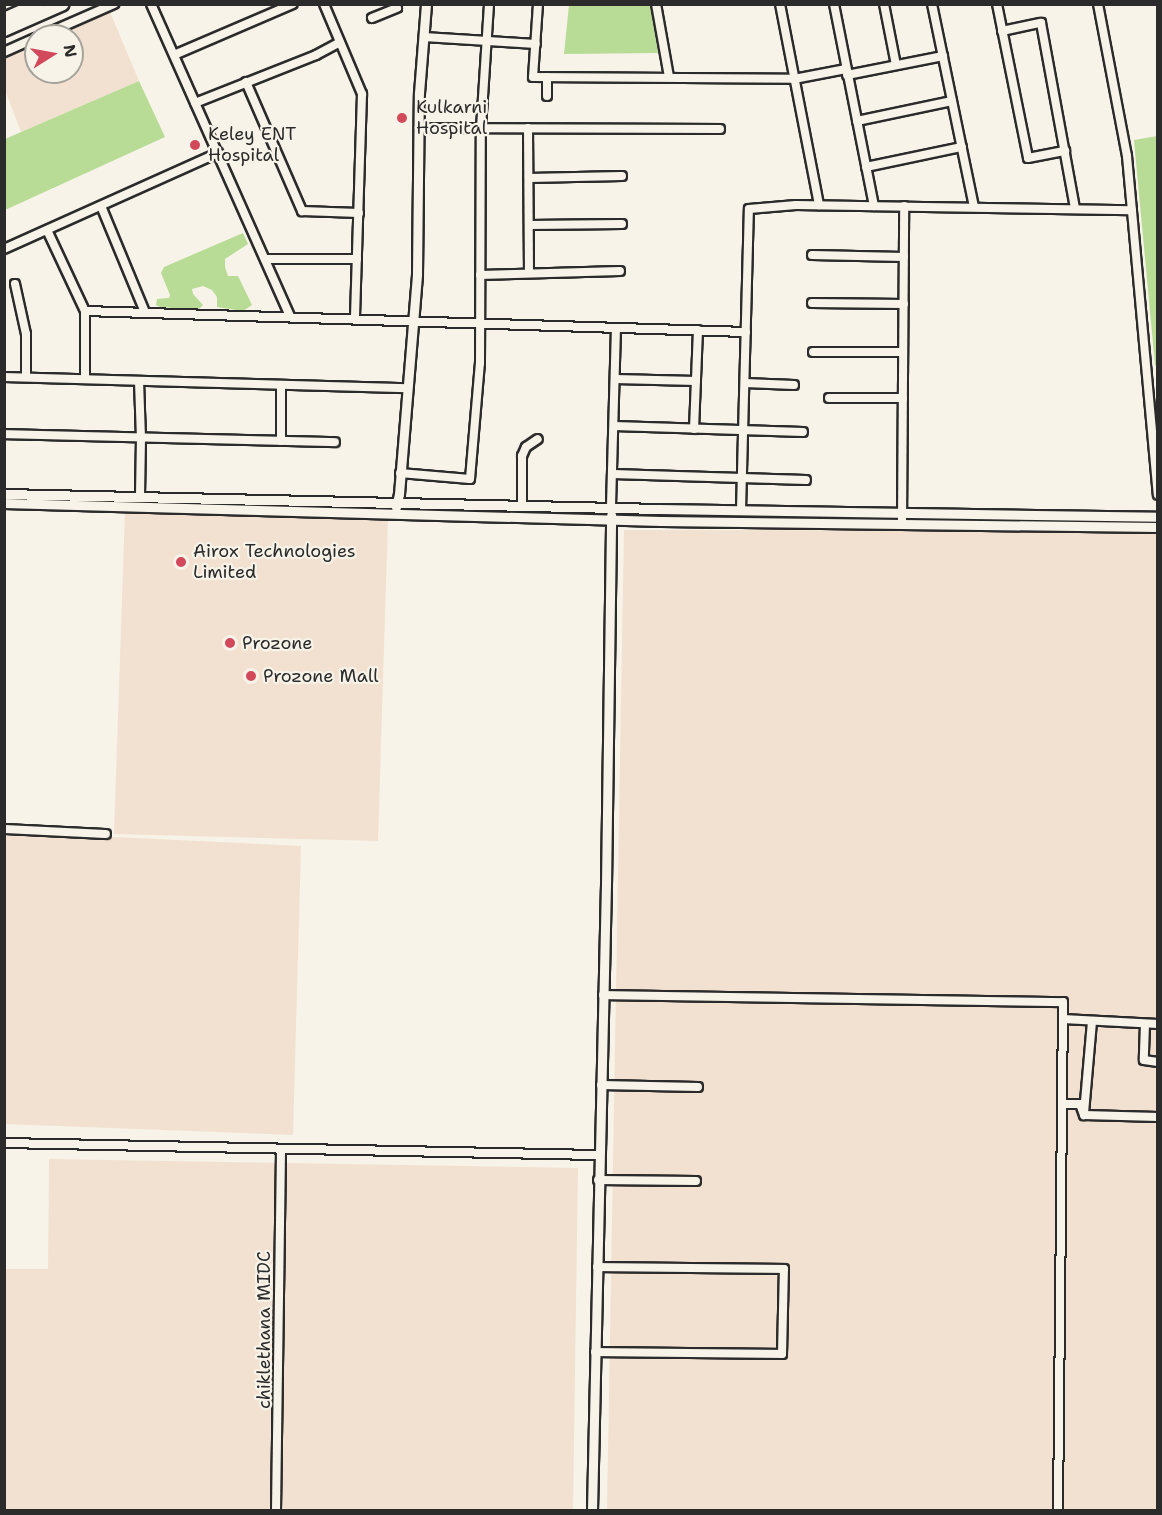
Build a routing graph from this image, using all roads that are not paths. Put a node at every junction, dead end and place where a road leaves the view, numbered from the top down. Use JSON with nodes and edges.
{"nodes":[{"id":1,"x":38,"y":4,"type":"edge"},
{"id":2,"x":63,"y":4,"type":"edge"},
{"id":3,"x":114,"y":4,"type":"edge"},
{"id":4,"x":151,"y":4,"type":"edge"},
{"id":5,"x":293,"y":4,"type":"edge"},
{"id":6,"x":324,"y":4,"type":"edge"},
{"id":7,"x":426,"y":4,"type":"edge"},
{"id":8,"x":489,"y":4,"type":"edge"},
{"id":9,"x":538,"y":4,"type":"edge"},
{"id":10,"x":656,"y":4,"type":"edge"},
{"id":11,"x":780,"y":4,"type":"edge"},
{"id":12,"x":834,"y":4,"type":"edge"},
{"id":13,"x":884,"y":4,"type":"edge"},
{"id":14,"x":932,"y":4,"type":"edge"},
{"id":15,"x":997,"y":4,"type":"edge"},
{"id":16,"x":1098,"y":4,"type":"edge"},
{"id":17,"x":397,"y":8,"type":"dead end"},
{"id":18,"x":382,"y":9,"type":"edge"},
{"id":19,"x":372,"y":18,"type":"dead end"},
{"id":20,"x":4,"y":19,"type":"edge"},
{"id":21,"x":68,"y":24,"type":"edge"},
{"id":22,"x":4,"y":30,"type":"edge"},
{"id":23,"x":1002,"y":31,"type":"junction"},
{"id":24,"x":424,"y":37,"type":"junction"},
{"id":25,"x":486,"y":41,"type":"junction"},
{"id":26,"x":340,"y":42,"type":"junction"},
{"id":27,"x":24,"y":43,"type":"edge"},
{"id":28,"x":536,"y":44,"type":"junction"},
{"id":29,"x":4,"y":52,"type":"edge"},
{"id":30,"x":174,"y":55,"type":"junction"},
{"id":31,"x":943,"y":56,"type":"junction"},
{"id":32,"x":896,"y":65,"type":"junction"},
{"id":33,"x":847,"y":72,"type":"junction"},
{"id":34,"x":548,"y":77,"type":"junction"},
{"id":35,"x":669,"y":77,"type":"junction"},
{"id":36,"x":794,"y":79,"type":"junction"},
{"id":37,"x":246,"y":82,"type":"junction"},
{"id":38,"x":547,"y":96,"type":"dead end"},
{"id":39,"x":952,"y":101,"type":"junction"},
{"id":40,"x":195,"y":103,"type":"junction"},
{"id":41,"x":857,"y":121,"type":"junction"},
{"id":42,"x":419,"y":128,"type":"junction"},
{"id":43,"x":481,"y":128,"type":"junction"},
{"id":44,"x":528,"y":128,"type":"junction"},
{"id":45,"x":720,"y":129,"type":"dead end"},
{"id":46,"x":962,"y":147,"type":"junction"},
{"id":47,"x":1065,"y":151,"type":"junction"},
{"id":48,"x":218,"y":153,"type":"junction"},
{"id":49,"x":866,"y":167,"type":"junction"},
{"id":50,"x":622,"y":177,"type":"dead end"},
{"id":51,"x":529,"y":178,"type":"junction"},
{"id":52,"x":819,"y":205,"type":"junction"},
{"id":53,"x":101,"y":206,"type":"junction"},
{"id":54,"x":874,"y":206,"type":"junction"},
{"id":55,"x":904,"y":206,"type":"junction"},
{"id":56,"x":974,"y":207,"type":"junction"},
{"id":57,"x":1075,"y":209,"type":"junction"},
{"id":58,"x":1132,"y":210,"type":"junction"},
{"id":59,"x":359,"y":213,"type":"junction"},
{"id":60,"x":622,"y":224,"type":"dead end"},
{"id":61,"x":529,"y":225,"type":"junction"},
{"id":62,"x":47,"y":230,"type":"junction"},
{"id":63,"x":4,"y":249,"type":"edge"},
{"id":64,"x":812,"y":255,"type":"dead end"},
{"id":65,"x":904,"y":257,"type":"junction"},
{"id":66,"x":264,"y":259,"type":"junction"},
{"id":67,"x":357,"y":259,"type":"junction"},
{"id":68,"x":621,"y":271,"type":"dead end"},
{"id":69,"x":529,"y":273,"type":"junction"},
{"id":70,"x":480,"y":275,"type":"junction"},
{"id":71,"x":15,"y":284,"type":"dead end"},
{"id":72,"x":812,"y":303,"type":"dead end"},
{"id":73,"x":904,"y":304,"type":"junction"},
{"id":74,"x":85,"y":311,"type":"junction"},
{"id":75,"x":145,"y":312,"type":"junction"},
{"id":76,"x":290,"y":316,"type":"junction"},
{"id":77,"x":356,"y":319,"type":"junction"},
{"id":78,"x":413,"y":321,"type":"junction"},
{"id":79,"x":480,"y":324,"type":"junction"},
{"id":80,"x":616,"y":328,"type":"junction"},
{"id":81,"x":698,"y":330,"type":"junction"},
{"id":82,"x":746,"y":332,"type":"junction"},
{"id":83,"x":813,"y":352,"type":"dead end"},
{"id":84,"x":903,"y":352,"type":"junction"},
{"id":85,"x":4,"y":377,"type":"edge"},
{"id":86,"x":26,"y":377,"type":"junction"},
{"id":87,"x":85,"y":379,"type":"junction"},
{"id":88,"x":615,"y":379,"type":"junction"},
{"id":89,"x":139,"y":381,"type":"junction"},
{"id":90,"x":696,"y":381,"type":"junction"},
{"id":91,"x":745,"y":382,"type":"junction"},
{"id":92,"x":281,"y":385,"type":"junction"},
{"id":93,"x":794,"y":385,"type":"dead end"},
{"id":94,"x":408,"y":388,"type":"junction"},
{"id":95,"x":829,"y":398,"type":"dead end"},
{"id":96,"x":903,"y":398,"type":"junction"},
{"id":97,"x":614,"y":426,"type":"junction"},
{"id":98,"x":694,"y":429,"type":"junction"},
{"id":99,"x":743,"y":430,"type":"junction"},
{"id":100,"x":803,"y":432,"type":"dead end"},
{"id":101,"x":4,"y":434,"type":"edge"},
{"id":102,"x":141,"y":438,"type":"junction"},
{"id":103,"x":538,"y":439,"type":"dead end"},
{"id":104,"x":281,"y":441,"type":"junction"},
{"id":105,"x":335,"y":442,"type":"dead end"},
{"id":106,"x":400,"y":473,"type":"junction"},
{"id":107,"x":612,"y":474,"type":"junction"},
{"id":108,"x":741,"y":478,"type":"junction"},
{"id":109,"x":806,"y":480,"type":"dead end"},
{"id":110,"x":4,"y":494,"type":"edge"},
{"id":111,"x":1158,"y":495,"type":"edge"},
{"id":112,"x":140,"y":498,"type":"junction"},
{"id":113,"x":4,"y":503,"type":"edge"},
{"id":114,"x":400,"y":506,"type":"junction"},
{"id":115,"x":522,"y":506,"type":"junction"},
{"id":116,"x":611,"y":506,"type":"junction"},
{"id":117,"x":741,"y":510,"type":"junction"},
{"id":118,"x":1158,"y":517,"type":"edge"},
{"id":119,"x":902,"y":518,"type":"junction"},
{"id":120,"x":611,"y":519,"type":"junction"},
{"id":121,"x":977,"y":519,"type":"junction"},
{"id":122,"x":1158,"y":527,"type":"edge"},
{"id":123,"x":4,"y":829,"type":"edge"},
{"id":124,"x":106,"y":834,"type":"dead end"},
{"id":125,"x":603,"y":995,"type":"junction"},
{"id":126,"x":1063,"y":1019,"type":"junction"},
{"id":127,"x":1092,"y":1021,"type":"junction"},
{"id":128,"x":1145,"y":1024,"type":"junction"},
{"id":129,"x":1158,"y":1024,"type":"edge"},
{"id":130,"x":1158,"y":1062,"type":"edge"},
{"id":131,"x":601,"y":1085,"type":"junction"},
{"id":132,"x":698,"y":1088,"type":"dead end"},
{"id":133,"x":1062,"y":1104,"type":"junction"},
{"id":134,"x":1084,"y":1115,"type":"junction"},
{"id":135,"x":1158,"y":1117,"type":"edge"},
{"id":136,"x":4,"y":1143,"type":"edge"},
{"id":137,"x":281,"y":1149,"type":"junction"},
{"id":138,"x":599,"y":1155,"type":"junction"},
{"id":139,"x":598,"y":1180,"type":"junction"},
{"id":140,"x":696,"y":1181,"type":"dead end"},
{"id":141,"x":597,"y":1267,"type":"junction"},
{"id":142,"x":595,"y":1352,"type":"junction"},
{"id":143,"x":276,"y":1510,"type":"edge"},
{"id":144,"x":592,"y":1510,"type":"edge"},
{"id":145,"x":1058,"y":1510,"type":"edge"}],
"edges":[{"from":1,"to":20,"type":"highway"},
{"from":2,"to":22,"type":"highway"},
{"from":3,"to":21,"type":"street"},
{"from":4,"to":30,"type":"street"},
{"from":5,"to":30,"type":"street"},
{"from":6,"to":26,"type":"street"},
{"from":7,"to":24,"type":"street"},
{"from":8,"to":25,"type":"street"},
{"from":9,"to":28,"type":"street"},
{"from":10,"to":35,"type":"street"},
{"from":11,"to":36,"type":"street"},
{"from":12,"to":33,"type":"street"},
{"from":13,"to":32,"type":"street"},
{"from":14,"to":31,"type":"street"},
{"from":15,"to":23,"type":"street"},
{"from":16,"to":58,"type":"street"},
{"from":17,"to":18,"type":"street"},
{"from":18,"to":19,"type":"street"},
{"from":23,"to":47,"type":"street"},
{"from":23,"to":47,"type":"street"},
{"from":24,"to":25,"type":"street"},
{"from":24,"to":42,"type":"street"},
{"from":25,"to":28,"type":"street"},
{"from":25,"to":43,"type":"street"},
{"from":26,"to":37,"type":"street"},
{"from":26,"to":59,"type":"street"},
{"from":27,"to":29,"type":"street"},
{"from":28,"to":34,"type":"street"},
{"from":30,"to":40,"type":"street"},
{"from":31,"to":32,"type":"street"},
{"from":31,"to":39,"type":"street"},
{"from":32,"to":33,"type":"street"},
{"from":33,"to":36,"type":"street"},
{"from":33,"to":41,"type":"street"},
{"from":34,"to":35,"type":"street"},
{"from":34,"to":38,"type":"street"},
{"from":35,"to":36,"type":"street"},
{"from":36,"to":52,"type":"street"},
{"from":37,"to":40,"type":"street"},
{"from":37,"to":59,"type":"street"},
{"from":39,"to":41,"type":"street"},
{"from":39,"to":46,"type":"street"},
{"from":40,"to":48,"type":"street"},
{"from":41,"to":49,"type":"street"},
{"from":42,"to":43,"type":"street"},
{"from":42,"to":78,"type":"street"},
{"from":43,"to":44,"type":"street"},
{"from":43,"to":70,"type":"street"},
{"from":44,"to":45,"type":"street"},
{"from":44,"to":51,"type":"street"},
{"from":46,"to":49,"type":"street"},
{"from":46,"to":56,"type":"street"},
{"from":47,"to":57,"type":"street"},
{"from":48,"to":53,"type":"street"},
{"from":48,"to":66,"type":"street"},
{"from":49,"to":54,"type":"street"},
{"from":50,"to":51,"type":"street"},
{"from":51,"to":61,"type":"street"},
{"from":52,"to":54,"type":"street"},
{"from":52,"to":82,"type":"street"},
{"from":53,"to":62,"type":"street"},
{"from":53,"to":75,"type":"street"},
{"from":54,"to":55,"type":"street"},
{"from":55,"to":56,"type":"street"},
{"from":55,"to":65,"type":"street"},
{"from":56,"to":57,"type":"street"},
{"from":57,"to":58,"type":"street"},
{"from":58,"to":111,"type":"street"},
{"from":59,"to":67,"type":"street"},
{"from":60,"to":61,"type":"street"},
{"from":61,"to":69,"type":"street"},
{"from":62,"to":63,"type":"street"},
{"from":62,"to":74,"type":"street"},
{"from":64,"to":65,"type":"street"},
{"from":65,"to":73,"type":"street"},
{"from":66,"to":67,"type":"street"},
{"from":66,"to":76,"type":"street"},
{"from":67,"to":77,"type":"street"},
{"from":68,"to":69,"type":"street"},
{"from":69,"to":70,"type":"street"},
{"from":70,"to":79,"type":"street"},
{"from":71,"to":86,"type":"street"},
{"from":72,"to":73,"type":"street"},
{"from":73,"to":84,"type":"street"},
{"from":74,"to":75,"type":"street"},
{"from":74,"to":87,"type":"street"},
{"from":75,"to":76,"type":"street"},
{"from":76,"to":77,"type":"street"},
{"from":77,"to":78,"type":"street"},
{"from":78,"to":79,"type":"street"},
{"from":78,"to":94,"type":"street"},
{"from":79,"to":80,"type":"street"},
{"from":79,"to":106,"type":"street"},
{"from":80,"to":81,"type":"street"},
{"from":80,"to":88,"type":"street"},
{"from":81,"to":82,"type":"street"},
{"from":81,"to":90,"type":"street"},
{"from":82,"to":91,"type":"street"},
{"from":83,"to":84,"type":"street"},
{"from":84,"to":96,"type":"street"},
{"from":85,"to":86,"type":"street"},
{"from":86,"to":87,"type":"street"},
{"from":87,"to":89,"type":"street"},
{"from":88,"to":90,"type":"street"},
{"from":88,"to":97,"type":"street"},
{"from":89,"to":92,"type":"street"},
{"from":89,"to":102,"type":"street"},
{"from":90,"to":98,"type":"street"},
{"from":91,"to":93,"type":"street"},
{"from":91,"to":99,"type":"street"},
{"from":92,"to":94,"type":"street"},
{"from":92,"to":104,"type":"street"},
{"from":94,"to":106,"type":"street"},
{"from":95,"to":96,"type":"street"},
{"from":96,"to":119,"type":"street"},
{"from":97,"to":98,"type":"street"},
{"from":97,"to":107,"type":"street"},
{"from":98,"to":99,"type":"street"},
{"from":99,"to":100,"type":"street"},
{"from":99,"to":108,"type":"street"},
{"from":101,"to":102,"type":"street"},
{"from":102,"to":104,"type":"street"},
{"from":102,"to":112,"type":"street"},
{"from":103,"to":115,"type":"street"},
{"from":104,"to":105,"type":"street"},
{"from":106,"to":114,"type":"street"},
{"from":107,"to":108,"type":"street"},
{"from":107,"to":116,"type":"street"},
{"from":108,"to":109,"type":"street"},
{"from":108,"to":117,"type":"street"},
{"from":110,"to":112,"type":"street"},
{"from":112,"to":114,"type":"street"},
{"from":113,"to":114,"type":"street"},
{"from":114,"to":115,"type":"street"},
{"from":114,"to":120,"type":"street"},
{"from":115,"to":116,"type":"street"},
{"from":116,"to":117,"type":"street"},
{"from":116,"to":120,"type":"street"},
{"from":117,"to":119,"type":"street"},
{"from":118,"to":121,"type":"street"},
{"from":119,"to":120,"type":"street"},
{"from":119,"to":121,"type":"street"},
{"from":120,"to":125,"type":"street"},
{"from":121,"to":122,"type":"street"},
{"from":123,"to":124,"type":"street"},
{"from":125,"to":126,"type":"street"},
{"from":125,"to":131,"type":"street"},
{"from":126,"to":127,"type":"street"},
{"from":126,"to":133,"type":"street"},
{"from":127,"to":128,"type":"street"},
{"from":127,"to":134,"type":"street"},
{"from":128,"to":129,"type":"street"},
{"from":128,"to":130,"type":"street"},
{"from":131,"to":132,"type":"street"},
{"from":131,"to":138,"type":"street"},
{"from":133,"to":134,"type":"street"},
{"from":133,"to":145,"type":"street"},
{"from":134,"to":135,"type":"street"},
{"from":136,"to":137,"type":"street"},
{"from":137,"to":138,"type":"street"},
{"from":137,"to":143,"type":"street","name":"chiklethana MIDC"},
{"from":138,"to":139,"type":"street"},
{"from":139,"to":140,"type":"street"},
{"from":139,"to":141,"type":"street"},
{"from":141,"to":142,"type":"street"},
{"from":141,"to":142,"type":"street"},
{"from":142,"to":144,"type":"street"}]}
